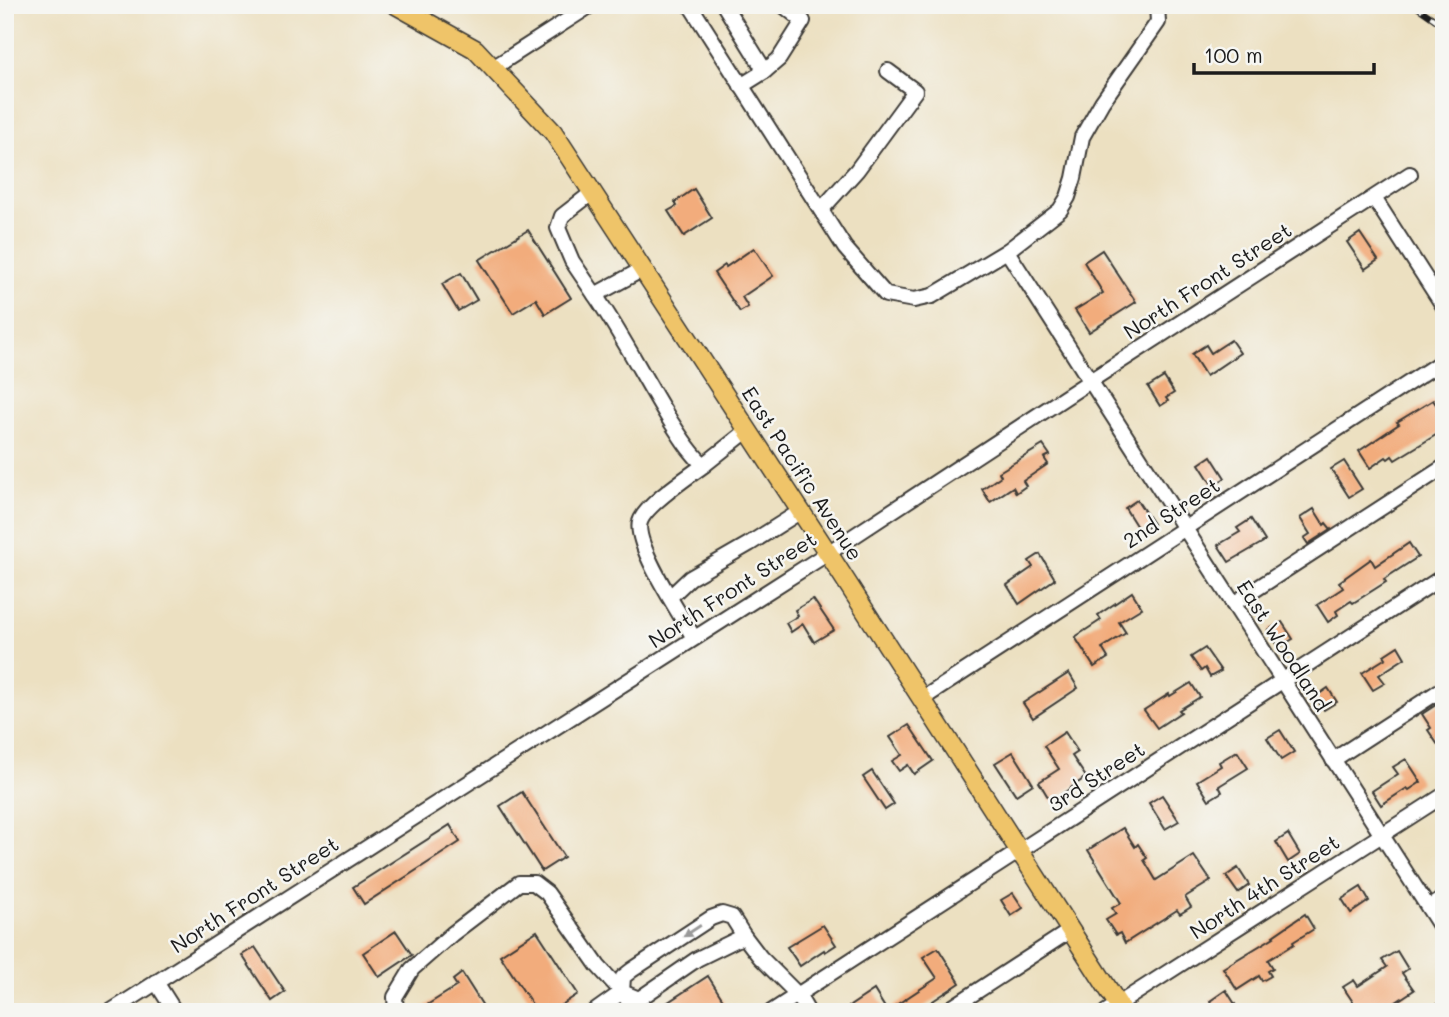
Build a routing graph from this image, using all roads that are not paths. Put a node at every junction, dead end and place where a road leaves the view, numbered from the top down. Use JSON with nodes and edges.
{"nodes":[{"id":1,"x":396,"y":5,"type":"edge"},
{"id":2,"x":591,"y":5,"type":"edge"},
{"id":3,"x":690,"y":5,"type":"edge"},
{"id":4,"x":724,"y":5,"type":"edge"},
{"id":5,"x":783,"y":5,"type":"edge"},
{"id":6,"x":1157,"y":5,"type":"edge"},
{"id":7,"x":494,"y":68,"type":"junction"},
{"id":8,"x":765,"y":71,"type":"junction"},
{"id":9,"x":888,"y":71,"type":"dead end"},
{"id":10,"x":741,"y":86,"type":"junction"},
{"id":11,"x":1410,"y":174,"type":"dead end"},
{"id":12,"x":593,"y":192,"type":"junction"},
{"id":13,"x":1374,"y":198,"type":"junction"},
{"id":14,"x":821,"y":210,"type":"junction"},
{"id":15,"x":1007,"y":251,"type":"junction"},
{"id":16,"x":643,"y":269,"type":"junction"},
{"id":17,"x":595,"y":295,"type":"junction"},
{"id":18,"x":1444,"y":307,"type":"edge"},
{"id":19,"x":1444,"y":360,"type":"edge"},
{"id":20,"x":1090,"y":381,"type":"junction"},
{"id":21,"x":748,"y":430,"type":"junction"},
{"id":22,"x":704,"y":465,"type":"junction"},
{"id":23,"x":1444,"y":467,"type":"edge"},
{"id":24,"x":801,"y":511,"type":"junction"},
{"id":25,"x":1184,"y":528,"type":"junction"},
{"id":26,"x":828,"y":553,"type":"junction"},
{"id":27,"x":1444,"y":576,"type":"edge"},
{"id":28,"x":670,"y":597,"type":"junction"},
{"id":29,"x":1233,"y":604,"type":"junction"},
{"id":30,"x":694,"y":638,"type":"junction"},
{"id":31,"x":1282,"y":681,"type":"junction"},
{"id":32,"x":1444,"y":688,"type":"edge"},
{"id":33,"x":922,"y":699,"type":"junction"},
{"id":34,"x":1333,"y":760,"type":"junction"},
{"id":35,"x":1444,"y":795,"type":"edge"},
{"id":36,"x":1382,"y":836,"type":"junction"},
{"id":37,"x":1019,"y":850,"type":"junction"},
{"id":38,"x":1444,"y":898,"type":"edge"},
{"id":39,"x":1429,"y":908,"type":"junction"},
{"id":40,"x":1071,"y":930,"type":"junction"},
{"id":41,"x":1444,"y":932,"type":"edge"},
{"id":42,"x":744,"y":936,"type":"junction"},
{"id":43,"x":156,"y":982,"type":"junction"},
{"id":44,"x":622,"y":992,"type":"junction"},
{"id":45,"x":797,"y":995,"type":"junction"},
{"id":46,"x":1116,"y":1009,"type":"edge"},
{"id":47,"x":1444,"y":1009,"type":"edge"},
{"id":48,"x":110,"y":1012,"type":"edge"},
{"id":49,"x":175,"y":1012,"type":"edge"},
{"id":50,"x":396,"y":1012,"type":"edge"},
{"id":51,"x":594,"y":1012,"type":"edge"},
{"id":52,"x":635,"y":1012,"type":"edge"},
{"id":53,"x":771,"y":1012,"type":"edge"},
{"id":54,"x":808,"y":1012,"type":"edge"},
{"id":55,"x":945,"y":1012,"type":"edge"},
{"id":56,"x":1439,"y":1012,"type":"edge"}],
"edges":[{"from":1,"to":7,"type":"main road","name":"East Pacific Avenue"},
{"from":2,"to":7,"type":"street"},
{"from":3,"to":10,"type":"street"},
{"from":4,"to":8,"type":"street"},
{"from":5,"to":8,"type":"street"},
{"from":6,"to":15,"type":"street"},
{"from":7,"to":12,"type":"main road","name":"East Pacific Avenue"},
{"from":8,"to":10,"type":"street"},
{"from":9,"to":14,"type":"street"},
{"from":10,"to":14,"type":"street"},
{"from":11,"to":13,"type":"street","name":"North Front Street"},
{"from":12,"to":16,"type":"main road","name":"East Pacific Avenue"},
{"from":12,"to":17,"type":"street"},
{"from":13,"to":18,"type":"street"},
{"from":13,"to":20,"type":"street","name":"North Front Street"},
{"from":14,"to":15,"type":"street"},
{"from":15,"to":20,"type":"street","name":"East Woodland"},
{"from":16,"to":17,"type":"street"},
{"from":16,"to":21,"type":"main road","name":"East Pacific Avenue"},
{"from":17,"to":22,"type":"street"},
{"from":19,"to":25,"type":"street","name":"2nd Street"},
{"from":20,"to":25,"type":"street","name":"East Woodland"},
{"from":20,"to":26,"type":"street","name":"North Front Street"},
{"from":21,"to":22,"type":"street"},
{"from":21,"to":24,"type":"main road","name":"East Pacific Avenue"},
{"from":22,"to":28,"type":"street"},
{"from":23,"to":29,"type":"street"},
{"from":24,"to":26,"type":"main road","name":"East Pacific Avenue"},
{"from":24,"to":28,"type":"street"},
{"from":25,"to":29,"type":"street","name":"East Woodland"},
{"from":25,"to":33,"type":"street","name":"2nd Street"},
{"from":26,"to":30,"type":"street","name":"North Front Street"},
{"from":26,"to":33,"type":"main road","name":"East Pacific Avenue"},
{"from":27,"to":31,"type":"street","name":"3rd Street"},
{"from":28,"to":30,"type":"street"},
{"from":29,"to":31,"type":"street","name":"East Woodland"},
{"from":30,"to":43,"type":"street","name":"North Front Street"},
{"from":31,"to":34,"type":"street","name":"East Woodland"},
{"from":31,"to":37,"type":"street","name":"3rd Street"},
{"from":32,"to":34,"type":"street"},
{"from":33,"to":37,"type":"main road","name":"East Pacific Avenue"},
{"from":34,"to":36,"type":"street","name":"East Woodland"},
{"from":35,"to":36,"type":"street","name":"North 4th Street"},
{"from":36,"to":39,"type":"street","name":"East Woodland"},
{"from":36,"to":46,"type":"street","name":"North 4th Street"},
{"from":37,"to":40,"type":"main road","name":"East Pacific Avenue"},
{"from":37,"to":45,"type":"street","name":"3rd Street"},
{"from":38,"to":39,"type":"street"},
{"from":39,"to":41,"type":"street","name":"East Woodland"},
{"from":40,"to":46,"type":"main road","name":"East Pacific Avenue"},
{"from":40,"to":55,"type":"street"},
{"from":42,"to":44,"type":"street"},
{"from":42,"to":44,"type":"street","one_way":true},
{"from":42,"to":45,"type":"street"},
{"from":43,"to":48,"type":"street","name":"North Front Street"},
{"from":43,"to":49,"type":"street"},
{"from":44,"to":50,"type":"street"},
{"from":44,"to":51,"type":"street"},
{"from":44,"to":52,"type":"street"},
{"from":45,"to":53,"type":"street","name":"3rd Street"},
{"from":45,"to":54,"type":"street"},
{"from":47,"to":56,"type":"street"}]}
